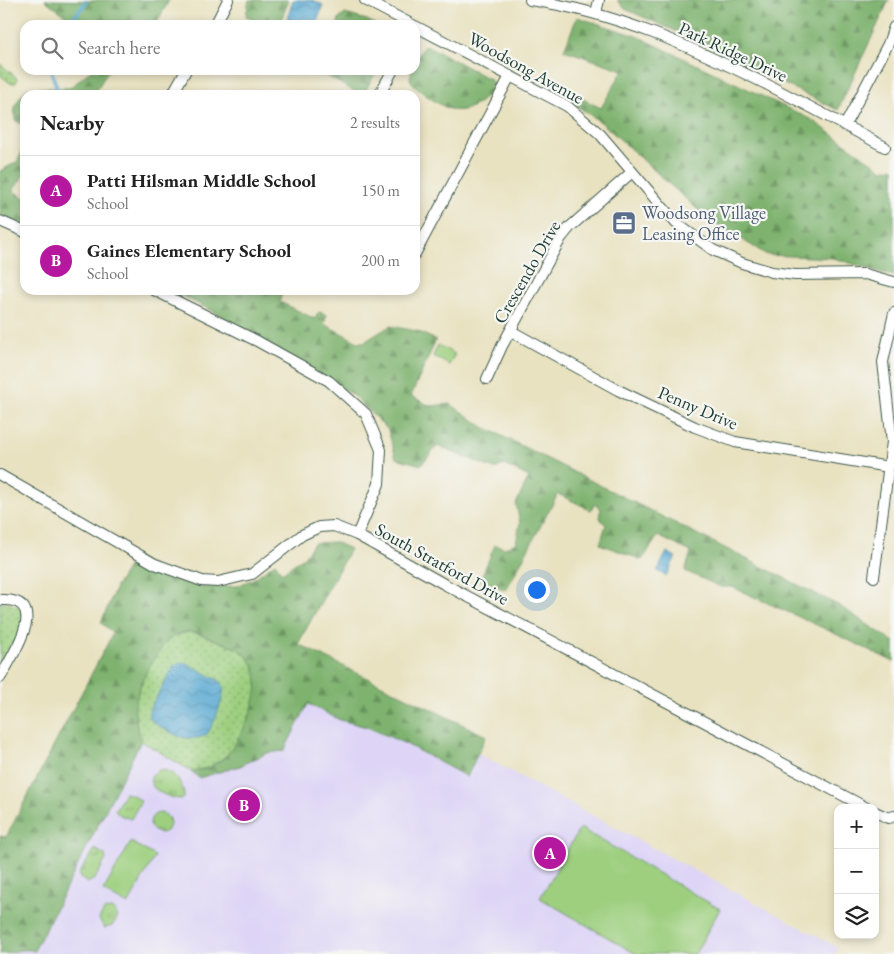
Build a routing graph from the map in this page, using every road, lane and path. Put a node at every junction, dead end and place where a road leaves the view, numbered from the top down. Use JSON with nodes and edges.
{"nodes":[{"id":1,"x":228,"y":0,"type":"edge"},
{"id":2,"x":365,"y":0,"type":"edge"},
{"id":3,"x":530,"y":0,"type":"edge"},
{"id":4,"x":599,"y":0,"type":"edge"},
{"id":5,"x":596,"y":13,"type":"junction"},
{"id":6,"x":218,"y":20,"type":"edge"},
{"id":7,"x":402,"y":20,"type":"edge"},
{"id":8,"x":894,"y":27,"type":"edge"},
{"id":9,"x":420,"y":30,"type":"edge"},
{"id":10,"x":183,"y":75,"type":"edge"},
{"id":11,"x":390,"y":75,"type":"edge"},
{"id":12,"x":510,"y":76,"type":"junction"},
{"id":13,"x":175,"y":90,"type":"edge"},
{"id":14,"x":382,"y":90,"type":"edge"},
{"id":15,"x":845,"y":125,"type":"junction"},
{"id":16,"x":885,"y":146,"type":"dead end"},
{"id":17,"x":632,"y":172,"type":"junction"},
{"id":18,"x":0,"y":221,"type":"edge"},
{"id":19,"x":20,"y":230,"type":"edge"},
{"id":20,"x":420,"y":245,"type":"edge"},
{"id":21,"x":894,"y":282,"type":"edge"},
{"id":22,"x":164,"y":295,"type":"edge"},
{"id":23,"x":894,"y":313,"type":"edge"},
{"id":24,"x":511,"y":331,"type":"junction"},
{"id":25,"x":487,"y":379,"type":"dead end"},
{"id":26,"x":889,"y":467,"type":"junction"},
{"id":27,"x":0,"y":476,"type":"edge"},
{"id":28,"x":356,"y":535,"type":"junction"},
{"id":29,"x":874,"y":577,"type":"dead end"},
{"id":30,"x":0,"y":600,"type":"edge"},
{"id":31,"x":0,"y":678,"type":"edge"},
{"id":32,"x":859,"y":804,"type":"edge"},
{"id":33,"x":879,"y":814,"type":"edge"},
{"id":34,"x":894,"y":816,"type":"edge"}],
"edges":[{"from":1,"to":6,"type":"street"},
{"from":2,"to":7,"type":"street","name":"Woodsong Avenue"},
{"from":3,"to":5,"type":"street","name":"Park Ridge Drive"},
{"from":4,"to":5,"type":"street"},
{"from":5,"to":15,"type":"street","name":"Park Ridge Drive"},
{"from":8,"to":15,"type":"street"},
{"from":9,"to":12,"type":"street","name":"Woodsong Avenue"},
{"from":10,"to":13,"type":"street"},
{"from":11,"to":14,"type":"street"},
{"from":12,"to":17,"type":"street","name":"Woodsong Avenue"},
{"from":12,"to":20,"type":"street"},
{"from":15,"to":16,"type":"street","name":"Park Ridge Drive"},
{"from":17,"to":21,"type":"street","name":"Woodsong Avenue"},
{"from":17,"to":24,"type":"street","name":"Crescendo Drive"},
{"from":18,"to":19,"type":"street"},
{"from":22,"to":28,"type":"street"},
{"from":23,"to":26,"type":"street"},
{"from":24,"to":25,"type":"street","name":"Crescendo Drive"},
{"from":24,"to":26,"type":"street","name":"Penny Drive"},
{"from":26,"to":29,"type":"street"},
{"from":27,"to":28,"type":"street","name":"South Stratford Drive"},
{"from":28,"to":32,"type":"street","name":"South Stratford Drive"},
{"from":30,"to":31,"type":"street"},
{"from":33,"to":34,"type":"street"}]}
